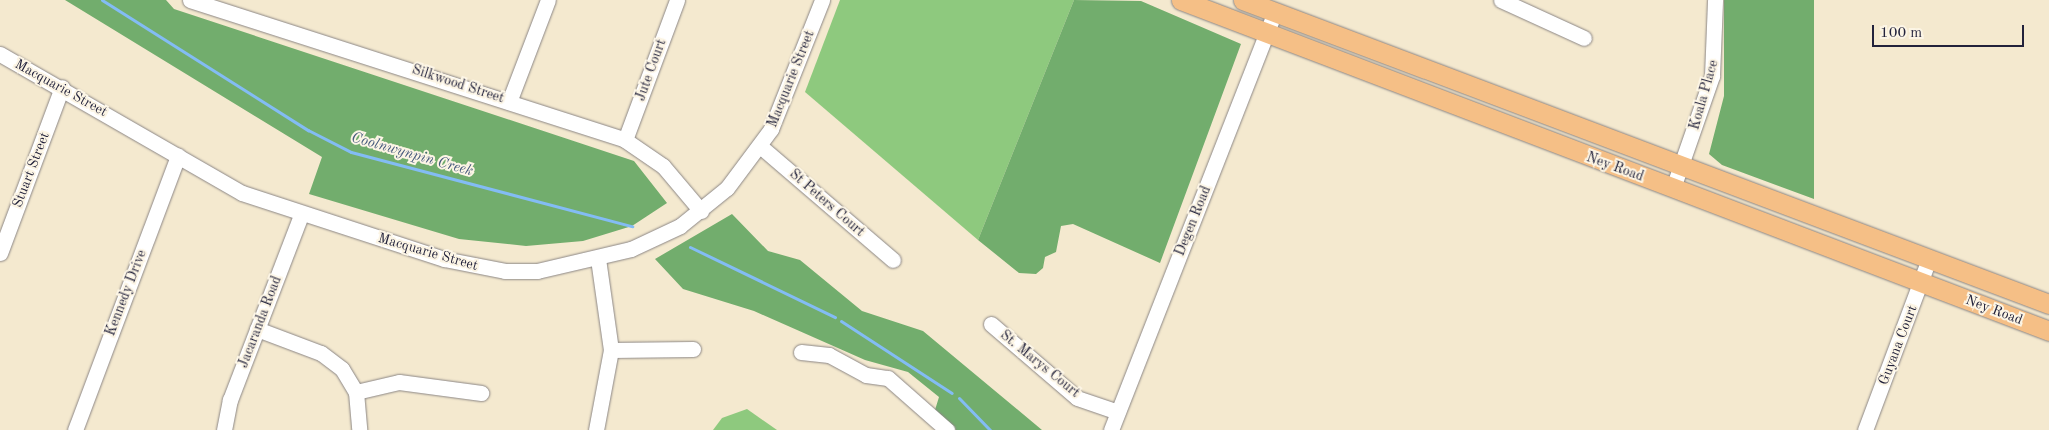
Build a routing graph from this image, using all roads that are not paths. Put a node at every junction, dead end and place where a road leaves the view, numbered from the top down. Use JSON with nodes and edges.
{"nodes":[{"id":1,"x":190,"y":0,"type":"edge"},
{"id":2,"x":548,"y":0,"type":"edge"},
{"id":3,"x":677,"y":0,"type":"edge"},
{"id":4,"x":822,"y":0,"type":"edge"},
{"id":5,"x":1181,"y":0,"type":"edge"},
{"id":6,"x":1243,"y":0,"type":"edge"},
{"id":7,"x":1501,"y":0,"type":"edge"},
{"id":8,"x":1715,"y":0,"type":"edge"},
{"id":9,"x":1275,"y":12,"type":"junction"},
{"id":10,"x":1267,"y":33,"type":"junction"},
{"id":11,"x":1584,"y":38,"type":"dead end"},
{"id":12,"x":0,"y":54,"type":"edge"},
{"id":13,"x":62,"y":87,"type":"junction"},
{"id":14,"x":509,"y":102,"type":"junction"},
{"id":15,"x":625,"y":140,"type":"junction"},
{"id":16,"x":760,"y":146,"type":"junction"},
{"id":17,"x":178,"y":156,"type":"junction"},
{"id":18,"x":1681,"y":166,"type":"junction"},
{"id":19,"x":1674,"y":188,"type":"junction"},
{"id":20,"x":701,"y":211,"type":"junction"},
{"id":21,"x":301,"y":214,"type":"junction"},
{"id":22,"x":0,"y":253,"type":"edge"},
{"id":23,"x":598,"y":258,"type":"junction"},
{"id":24,"x":1930,"y":259,"type":"junction"},
{"id":25,"x":893,"y":260,"type":"dead end"},
{"id":26,"x":1921,"y":282,"type":"junction"},
{"id":27,"x":2049,"y":304,"type":"edge"},
{"id":28,"x":991,"y":324,"type":"dead end"},
{"id":29,"x":257,"y":329,"type":"junction"},
{"id":30,"x":2049,"y":332,"type":"edge"},
{"id":31,"x":693,"y":349,"type":"dead end"},
{"id":32,"x":611,"y":350,"type":"junction"},
{"id":33,"x":801,"y":352,"type":"dead end"},
{"id":34,"x":356,"y":392,"type":"junction"},
{"id":35,"x":481,"y":393,"type":"dead end"},
{"id":36,"x":1118,"y":412,"type":"junction"},
{"id":37,"x":75,"y":430,"type":"edge"},
{"id":38,"x":224,"y":430,"type":"edge"},
{"id":39,"x":359,"y":430,"type":"edge"},
{"id":40,"x":596,"y":430,"type":"edge"},
{"id":41,"x":947,"y":430,"type":"edge"},
{"id":42,"x":1111,"y":430,"type":"edge"},
{"id":43,"x":1865,"y":430,"type":"edge"}],
"edges":[{"from":1,"to":14,"type":"street","name":"Silkwood Street"},
{"from":2,"to":14,"type":"street"},
{"from":3,"to":15,"type":"street","name":"Jute Court"},
{"from":4,"to":16,"type":"street","name":"Macquarie Street"},
{"from":5,"to":10,"type":"main road","name":"Ney Road"},
{"from":6,"to":9,"type":"main road","name":"Ney Road"},
{"from":7,"to":11,"type":"street"},
{"from":8,"to":18,"type":"street","name":"Koala Place"},
{"from":9,"to":10,"type":"street","name":"Degen Road"},
{"from":9,"to":18,"type":"main road","name":"Ney Road"},
{"from":10,"to":19,"type":"main road","name":"Ney Road"},
{"from":10,"to":36,"type":"street","name":"Degen Road"},
{"from":12,"to":13,"type":"street","name":"Macquarie Street"},
{"from":13,"to":17,"type":"street","name":"Macquarie Street"},
{"from":13,"to":22,"type":"street","name":"Stuart Street"},
{"from":14,"to":15,"type":"street","name":"Silkwood Street"},
{"from":15,"to":20,"type":"street","name":"Silkwood Street"},
{"from":16,"to":20,"type":"street","name":"Macquarie Street"},
{"from":16,"to":25,"type":"street","name":"St Peters Court"},
{"from":17,"to":21,"type":"street","name":"Macquarie Street"},
{"from":17,"to":37,"type":"street","name":"Kennedy Drive"},
{"from":18,"to":19,"type":"street","name":"Koala Place"},
{"from":18,"to":24,"type":"main road","name":"Ney Road"},
{"from":19,"to":26,"type":"main road","name":"Ney Road"},
{"from":20,"to":23,"type":"street","name":"Macquarie Street"},
{"from":21,"to":23,"type":"street","name":"Macquarie Street"},
{"from":21,"to":29,"type":"street","name":"Jacaranda Road"},
{"from":23,"to":32,"type":"street"},
{"from":24,"to":26,"type":"street","name":"Guyana Court"},
{"from":24,"to":27,"type":"main road","name":"Ney Road"},
{"from":26,"to":30,"type":"main road","name":"Ney Road"},
{"from":26,"to":43,"type":"street","name":"Guyana Court"},
{"from":28,"to":36,"type":"street","name":"St. Marys Court"},
{"from":29,"to":34,"type":"street"},
{"from":29,"to":38,"type":"street","name":"Jacaranda Road"},
{"from":31,"to":32,"type":"street"},
{"from":32,"to":40,"type":"street"},
{"from":33,"to":41,"type":"street"},
{"from":34,"to":35,"type":"street"},
{"from":34,"to":39,"type":"street"},
{"from":36,"to":42,"type":"street","name":"Degen Road"}]}
